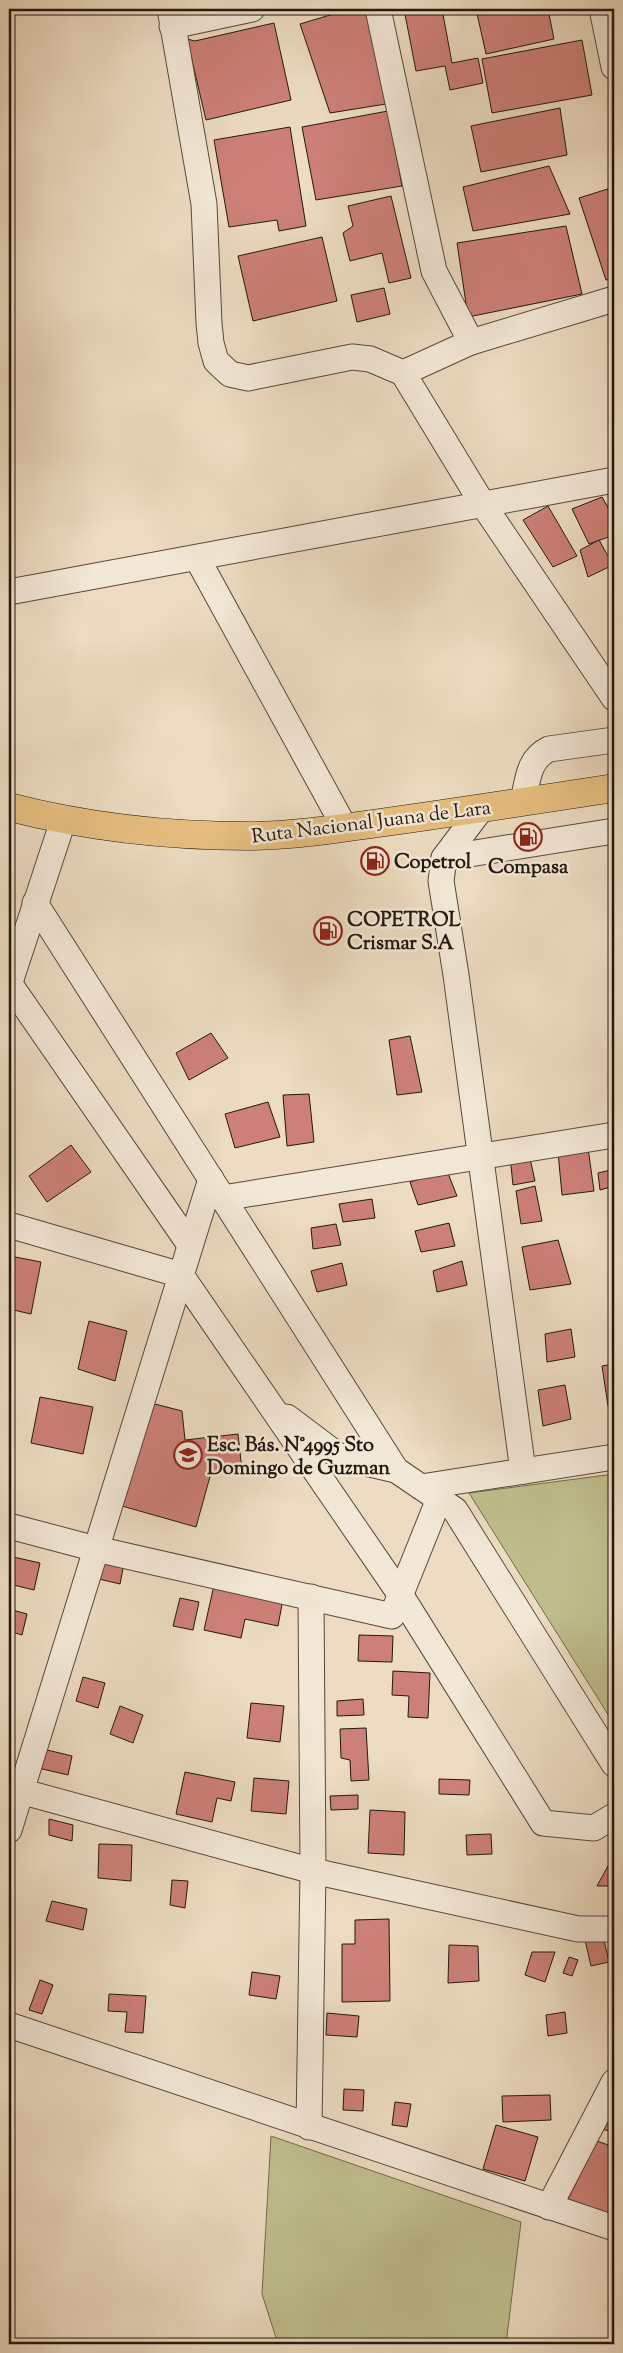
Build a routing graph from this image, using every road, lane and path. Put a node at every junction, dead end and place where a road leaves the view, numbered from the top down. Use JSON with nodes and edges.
{"nodes":[{"id":1,"x":252,"y":9,"type":"edge"},
{"id":2,"x":378,"y":9,"type":"edge"},
{"id":3,"x":602,"y":9,"type":"edge"},
{"id":4,"x":171,"y":17,"type":"edge"},
{"id":5,"x":614,"y":67,"type":"edge"},
{"id":6,"x":614,"y":299,"type":"edge"},
{"id":7,"x":471,"y":342,"type":"junction"},
{"id":8,"x":403,"y":373,"type":"junction"},
{"id":9,"x":614,"y":480,"type":"edge"},
{"id":10,"x":482,"y":503,"type":"junction"},
{"id":11,"x":197,"y":558,"type":"junction"},
{"id":12,"x":9,"y":592,"type":"edge"},
{"id":13,"x":614,"y":698,"type":"edge"},
{"id":14,"x":614,"y":740,"type":"edge"},
{"id":15,"x":614,"y":788,"type":"edge"},
{"id":16,"x":523,"y":801,"type":"junction"},
{"id":17,"x":9,"y":807,"type":"edge"},
{"id":18,"x":481,"y":809,"type":"junction"},
{"id":19,"x":63,"y":821,"type":"junction"},
{"id":20,"x":345,"y":828,"type":"junction"},
{"id":21,"x":614,"y":832,"type":"edge"},
{"id":22,"x":444,"y":858,"type":"junction"},
{"id":23,"x":35,"y":903,"type":"junction"},
{"id":24,"x":9,"y":984,"type":"edge"},
{"id":25,"x":614,"y":1135,"type":"edge"},
{"id":26,"x":481,"y":1156,"type":"junction"},
{"id":27,"x":217,"y":1188,"type":"junction"},
{"id":28,"x":9,"y":1225,"type":"edge"},
{"id":29,"x":190,"y":1245,"type":"junction"},
{"id":30,"x":181,"y":1275,"type":"junction"},
{"id":31,"x":271,"y":1405,"type":"junction"},
{"id":32,"x":614,"y":1457,"type":"edge"},
{"id":33,"x":396,"y":1470,"type":"junction"},
{"id":34,"x":523,"y":1471,"type":"junction"},
{"id":35,"x":430,"y":1493,"type":"junction"},
{"id":36,"x":9,"y":1526,"type":"edge"},
{"id":37,"x":96,"y":1549,"type":"junction"},
{"id":38,"x":400,"y":1594,"type":"junction"},
{"id":39,"x":311,"y":1597,"type":"junction"},
{"id":40,"x":614,"y":1764,"type":"edge"},
{"id":41,"x":15,"y":1790,"type":"edge"},
{"id":42,"x":614,"y":1816,"type":"edge"},
{"id":43,"x":9,"y":1830,"type":"edge"},
{"id":44,"x":313,"y":1871,"type":"junction"},
{"id":45,"x":614,"y":1929,"type":"edge"},
{"id":46,"x":9,"y":2025,"type":"edge"},
{"id":47,"x":614,"y":2082,"type":"edge"},
{"id":48,"x":309,"y":2127,"type":"junction"},
{"id":49,"x":548,"y":2207,"type":"junction"},
{"id":50,"x":614,"y":2228,"type":"edge"}],
"edges":[{"from":1,"to":4,"type":"street"},
{"from":2,"to":7,"type":"street"},
{"from":3,"to":5,"type":"street"},
{"from":4,"to":8,"type":"street"},
{"from":6,"to":7,"type":"street"},
{"from":7,"to":8,"type":"street"},
{"from":8,"to":10,"type":"street"},
{"from":9,"to":10,"type":"street"},
{"from":10,"to":11,"type":"street"},
{"from":10,"to":13,"type":"street"},
{"from":11,"to":12,"type":"street"},
{"from":11,"to":20,"type":"street"},
{"from":14,"to":16,"type":"street"},
{"from":15,"to":16,"type":"highway","name":"Ruta Nacional Juana de Lara"},
{"from":16,"to":18,"type":"highway","name":"Ruta Nacional Juana de Lara"},
{"from":17,"to":19,"type":"highway","name":"Ruta Nacional Juana de Lara"},
{"from":18,"to":20,"type":"highway","name":"Ruta Nacional Juana de Lara"},
{"from":18,"to":22,"type":"street"},
{"from":19,"to":20,"type":"highway","name":"Ruta Nacional Juana de Lara"},
{"from":19,"to":23,"type":"street"},
{"from":21,"to":22,"type":"street"},
{"from":22,"to":26,"type":"street"},
{"from":23,"to":24,"type":"street"},
{"from":23,"to":27,"type":"street"},
{"from":24,"to":29,"type":"street"},
{"from":25,"to":26,"type":"street"},
{"from":26,"to":27,"type":"street"},
{"from":26,"to":34,"type":"street"},
{"from":27,"to":29,"type":"street"},
{"from":27,"to":33,"type":"street"},
{"from":28,"to":30,"type":"street"},
{"from":29,"to":30,"type":"street"},
{"from":30,"to":31,"type":"street"},
{"from":30,"to":37,"type":"street"},
{"from":31,"to":33,"type":"street"},
{"from":31,"to":38,"type":"street"},
{"from":32,"to":34,"type":"street"},
{"from":33,"to":35,"type":"street"},
{"from":34,"to":35,"type":"street"},
{"from":35,"to":38,"type":"street"},
{"from":35,"to":40,"type":"street"},
{"from":36,"to":37,"type":"street"},
{"from":37,"to":39,"type":"street"},
{"from":37,"to":41,"type":"street"},
{"from":38,"to":39,"type":"street"},
{"from":38,"to":42,"type":"street"},
{"from":39,"to":44,"type":"street"},
{"from":41,"to":43,"type":"street"},
{"from":41,"to":44,"type":"street"},
{"from":44,"to":45,"type":"street"},
{"from":44,"to":48,"type":"street"},
{"from":46,"to":48,"type":"street"},
{"from":47,"to":49,"type":"street"},
{"from":48,"to":49,"type":"street"},
{"from":49,"to":50,"type":"street"}]}
